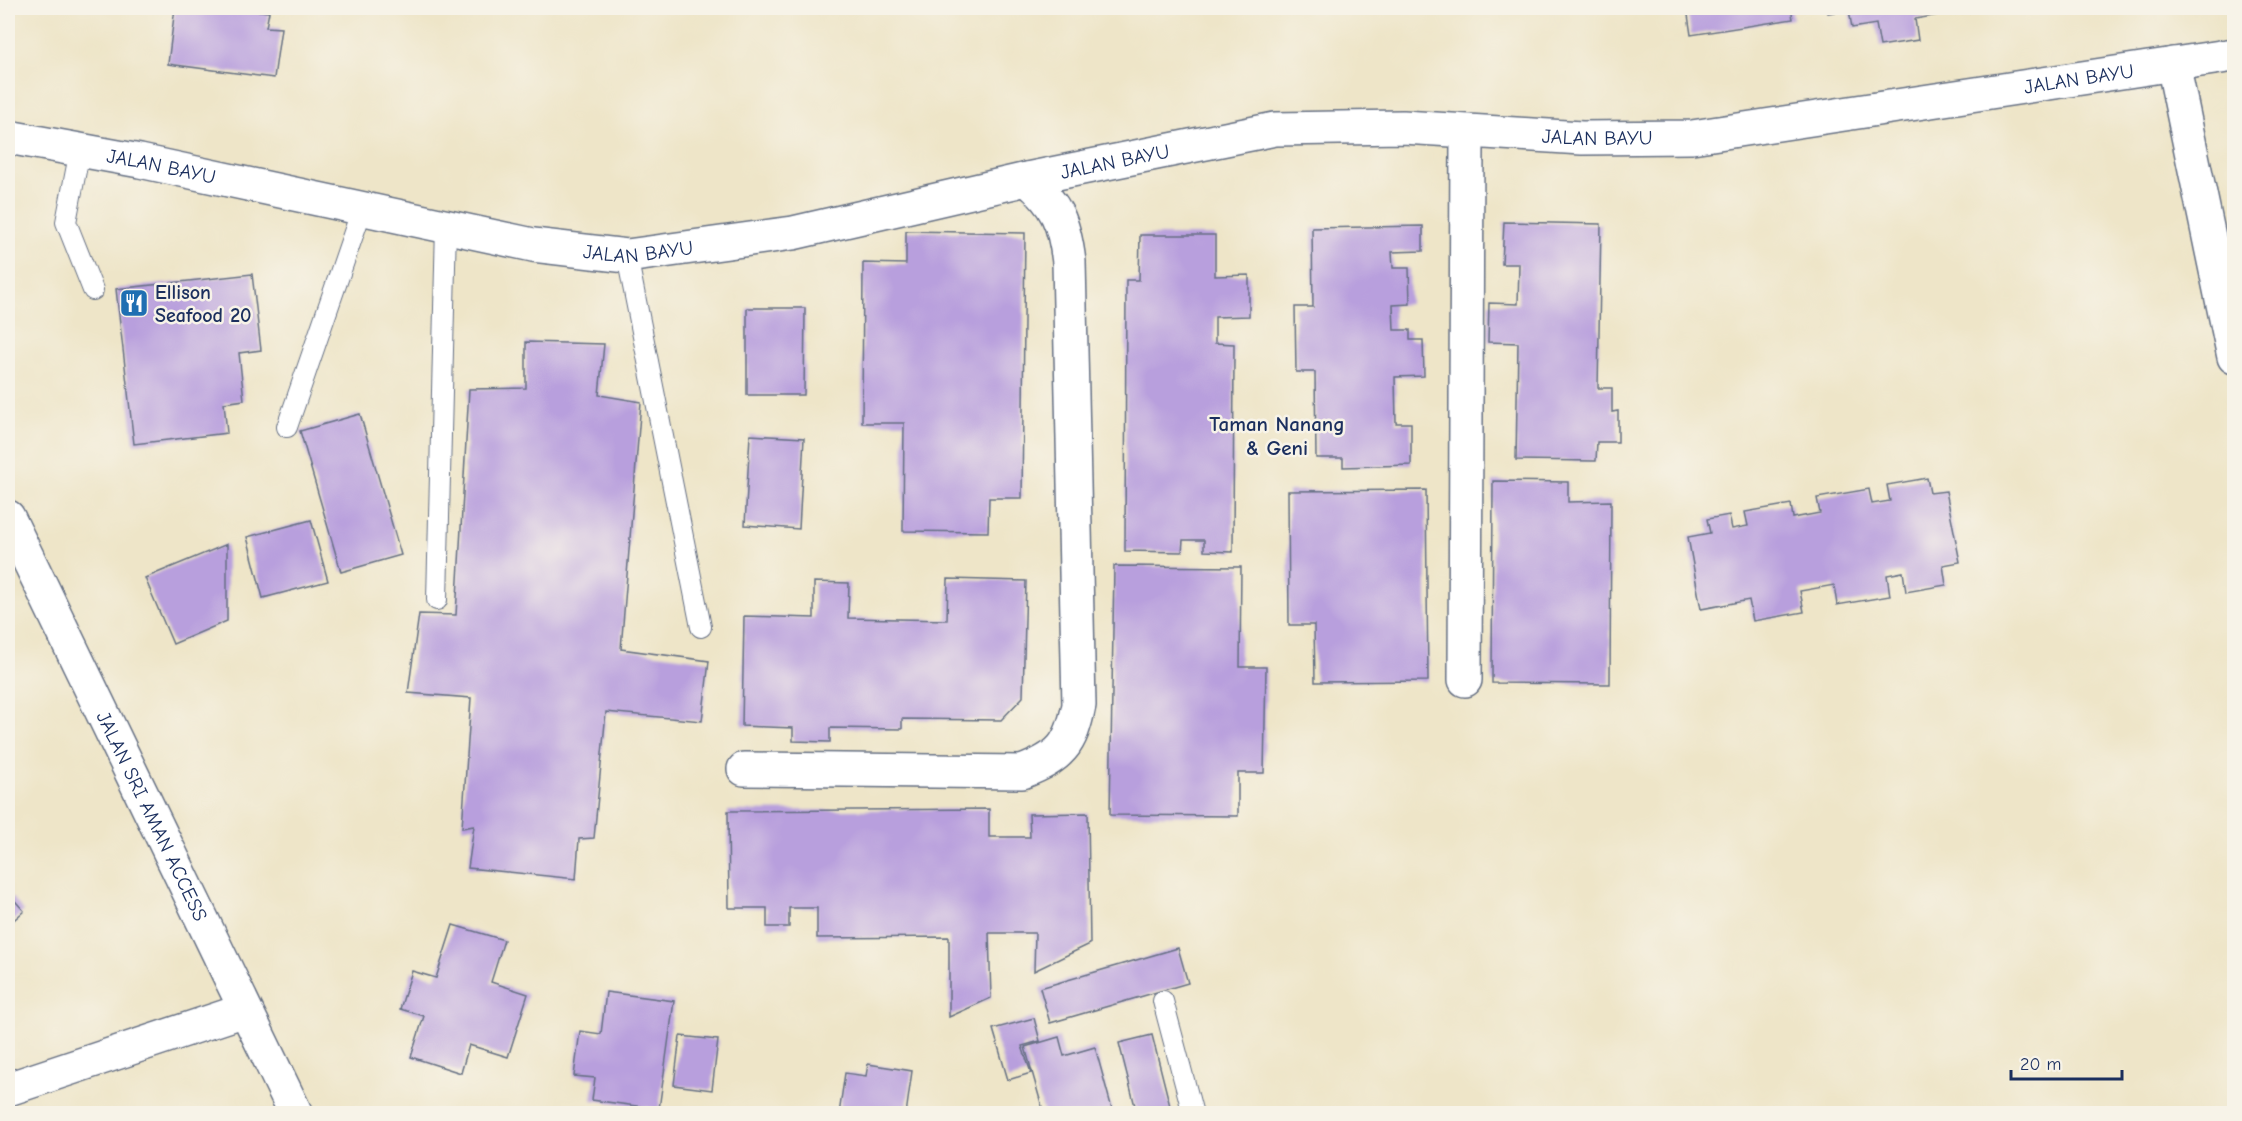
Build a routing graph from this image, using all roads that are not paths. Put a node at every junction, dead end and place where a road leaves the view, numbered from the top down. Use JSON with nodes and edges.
{"nodes":[{"id":1,"x":2235,"y":55,"type":"edge"},
{"id":2,"x":2173,"y":64,"type":"junction"},
{"id":3,"x":1467,"y":132,"type":"junction"},
{"id":4,"x":8,"y":137,"type":"edge"},
{"id":5,"x":81,"y":150,"type":"junction"},
{"id":6,"x":1027,"y":178,"type":"junction"},
{"id":7,"x":362,"y":209,"type":"junction"},
{"id":8,"x":446,"y":225,"type":"junction"},
{"id":9,"x":627,"y":256,"type":"junction"},
{"id":10,"x":93,"y":290,"type":"dead end"},
{"id":11,"x":2235,"y":357,"type":"edge"},
{"id":12,"x":287,"y":427,"type":"dead end"},
{"id":13,"x":8,"y":517,"type":"edge"},
{"id":14,"x":437,"y":600,"type":"dead end"},
{"id":15,"x":700,"y":627,"type":"dead end"},
{"id":16,"x":1465,"y":680,"type":"dead end"},
{"id":17,"x":744,"y":769,"type":"dead end"},
{"id":18,"x":1163,"y":1001,"type":"dead end"},
{"id":19,"x":245,"y":1010,"type":"junction"},
{"id":20,"x":8,"y":1089,"type":"edge"},
{"id":21,"x":296,"y":1113,"type":"edge"},
{"id":22,"x":1193,"y":1113,"type":"edge"}],
"edges":[{"from":1,"to":2,"type":"street","name":"JALAN BAYU"},
{"from":2,"to":3,"type":"street","name":"JALAN BAYU"},
{"from":2,"to":11,"type":"street"},
{"from":3,"to":6,"type":"street","name":"JALAN BAYU"},
{"from":3,"to":16,"type":"street"},
{"from":4,"to":5,"type":"street","name":"JALAN BAYU"},
{"from":5,"to":7,"type":"street","name":"JALAN BAYU"},
{"from":5,"to":10,"type":"lane"},
{"from":6,"to":9,"type":"street","name":"JALAN BAYU"},
{"from":6,"to":17,"type":"street"},
{"from":7,"to":8,"type":"street","name":"JALAN BAYU"},
{"from":7,"to":12,"type":"lane"},
{"from":8,"to":9,"type":"street","name":"JALAN BAYU"},
{"from":8,"to":14,"type":"lane"},
{"from":9,"to":15,"type":"lane"},
{"from":13,"to":19,"type":"street","name":"JALAN SRI AMAN ACCESS"},
{"from":18,"to":22,"type":"lane"},
{"from":19,"to":20,"type":"street"},
{"from":19,"to":21,"type":"street","name":"JALAN SRI AMAN ACCESS"}]}
